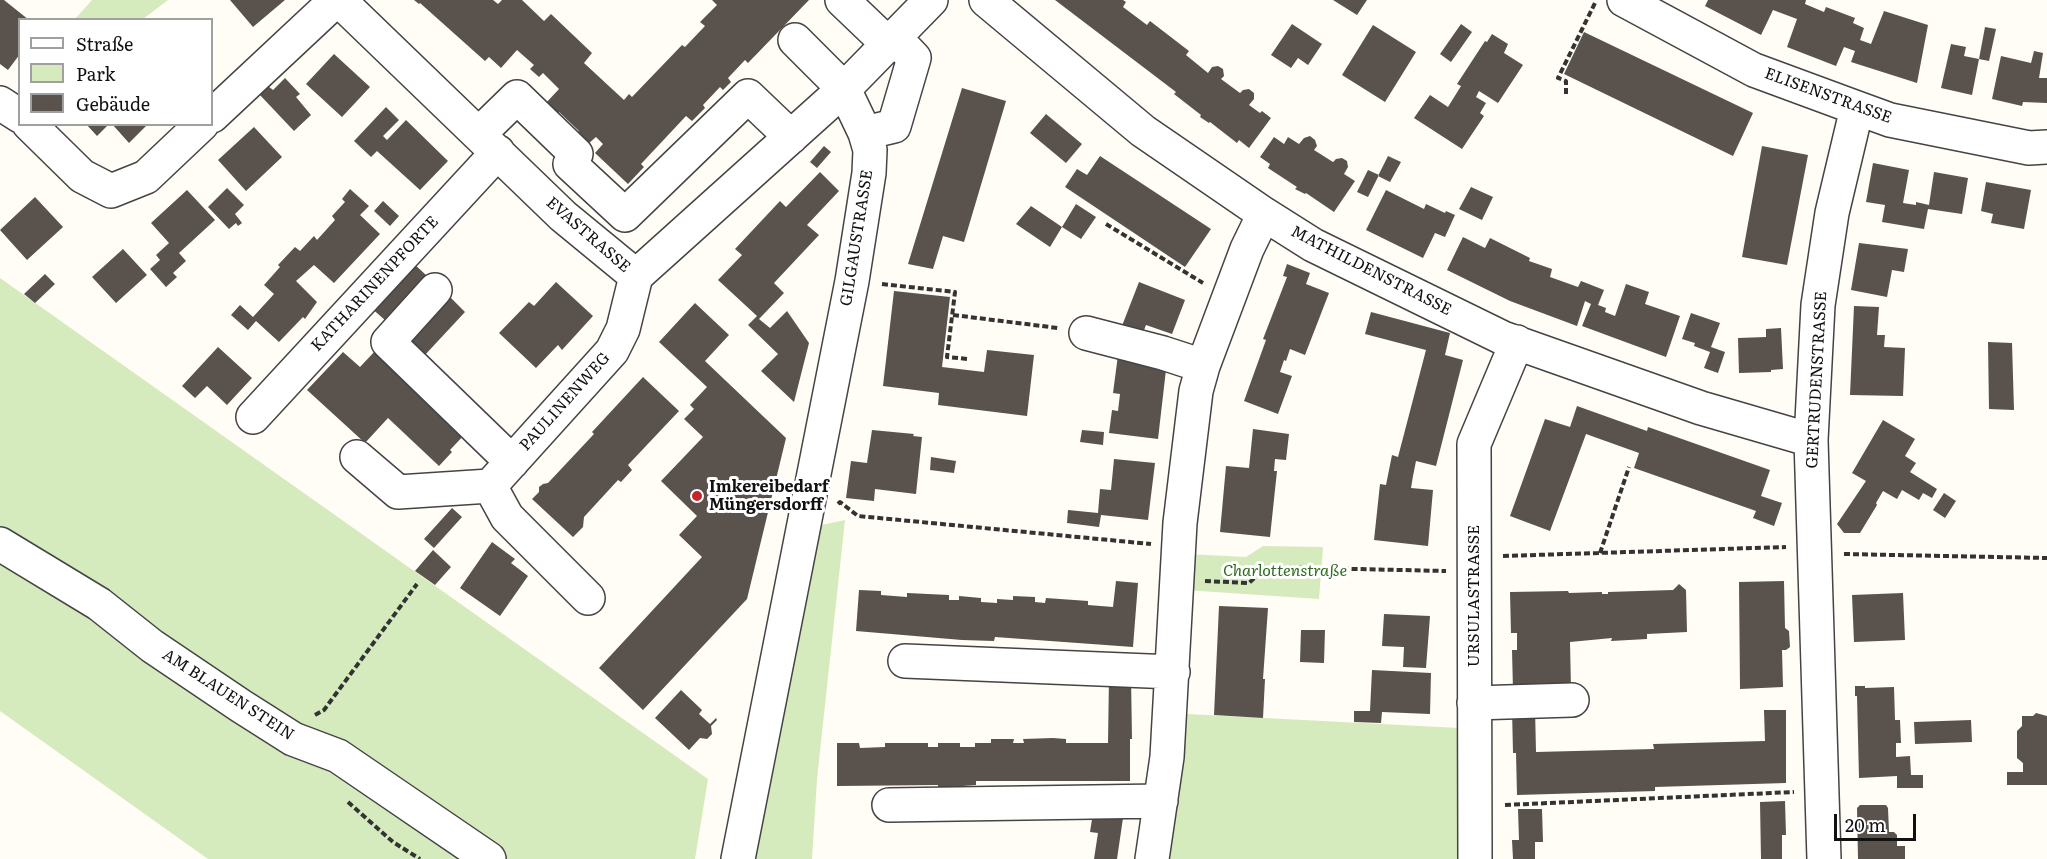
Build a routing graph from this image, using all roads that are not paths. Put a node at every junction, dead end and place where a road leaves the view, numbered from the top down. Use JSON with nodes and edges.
{"nodes":[{"id":1,"x":337,"y":0,"type":"edge"},
{"id":2,"x":842,"y":0,"type":"edge"},
{"id":3,"x":931,"y":0,"type":"edge"},
{"id":4,"x":986,"y":0,"type":"edge"},
{"id":5,"x":1624,"y":0,"type":"edge"},
{"id":6,"x":795,"y":40,"type":"dead end"},
{"id":7,"x":891,"y":41,"type":"junction"},
{"id":8,"x":844,"y":89,"type":"junction"},
{"id":9,"x":0,"y":103,"type":"edge"},
{"id":10,"x":1857,"y":108,"type":"junction"},
{"id":11,"x":18,"y":115,"type":"edge"},
{"id":12,"x":213,"y":115,"type":"edge"},
{"id":13,"x":31,"y":126,"type":"edge"},
{"id":14,"x":200,"y":126,"type":"edge"},
{"id":15,"x":865,"y":133,"type":"junction"},
{"id":16,"x":790,"y":137,"type":"junction"},
{"id":17,"x":489,"y":143,"type":"junction"},
{"id":18,"x":2047,"y":147,"type":"edge"},
{"id":19,"x":1264,"y":214,"type":"junction"},
{"id":20,"x":636,"y":276,"type":"junction"},
{"id":21,"x":435,"y":290,"type":"dead end"},
{"id":22,"x":1086,"y":333,"type":"road end"},
{"id":23,"x":1517,"y":342,"type":"junction"},
{"id":24,"x":1203,"y":366,"type":"junction"},
{"id":25,"x":252,"y":417,"type":"dead end"},
{"id":26,"x":1811,"y":440,"type":"junction"},
{"id":27,"x":357,"y":457,"type":"dead end"},
{"id":28,"x":512,"y":462,"type":"junction"},
{"id":29,"x":490,"y":486,"type":"junction"},
{"id":30,"x":0,"y":544,"type":"edge"},
{"id":31,"x":588,"y":598,"type":"dead end"},
{"id":32,"x":905,"y":661,"type":"dead end"},
{"id":33,"x":1173,"y":672,"type":"junction"},
{"id":34,"x":1572,"y":699,"type":"dead end"},
{"id":35,"x":1474,"y":703,"type":"junction"},
{"id":36,"x":1161,"y":801,"type":"junction"},
{"id":37,"x":889,"y":805,"type":"dead end"},
{"id":38,"x":489,"y":859,"type":"edge"},
{"id":39,"x":738,"y":859,"type":"edge"},
{"id":40,"x":1152,"y":859,"type":"edge"},
{"id":41,"x":1475,"y":859,"type":"edge"},
{"id":42,"x":1824,"y":859,"type":"edge"}],
"edges":[{"from":1,"to":12,"type":"street"},
{"from":1,"to":17,"type":"street","name":"EVASTRASSE"},
{"from":2,"to":7,"type":"street"},
{"from":3,"to":7,"type":"street"},
{"from":4,"to":19,"type":"street","name":"MATHILDENSTRASSE"},
{"from":5,"to":10,"type":"street","name":"ELISENSTRASSE"},
{"from":6,"to":8,"type":"street","name":"GILGAUSTRASSE"},
{"from":7,"to":8,"type":"street"},
{"from":7,"to":15,"type":"street"},
{"from":8,"to":15,"type":"street","name":"GILGAUSTRASSE"},
{"from":8,"to":16,"type":"street","name":"EVASTRASSE"},
{"from":9,"to":11,"type":"street"},
{"from":10,"to":18,"type":"street","name":"ELISENSTRASSE"},
{"from":10,"to":26,"type":"street","name":"GERTRUDENSTRASSE"},
{"from":13,"to":14,"type":"street"},
{"from":15,"to":39,"type":"street","name":"GILGAUSTRASSE"},
{"from":16,"to":17,"type":"street","name":"KATHARINENPFORTE"},
{"from":16,"to":20,"type":"street","name":"EVASTRASSE"},
{"from":17,"to":20,"type":"street","name":"EVASTRASSE"},
{"from":17,"to":25,"type":"street","name":"KATHARINENPFORTE"},
{"from":19,"to":23,"type":"street","name":"MATHILDENSTRASSE"},
{"from":19,"to":24,"type":"street"},
{"from":20,"to":28,"type":"street","name":"PAULINENWEG"},
{"from":21,"to":28,"type":"street"},
{"from":22,"to":24,"type":"street"},
{"from":23,"to":26,"type":"street","name":"MATHILDENSTRASSE"},
{"from":23,"to":35,"type":"street","name":"URSULASTRASSE"},
{"from":24,"to":33,"type":"street"},
{"from":26,"to":42,"type":"street","name":"GERTRUDENSTRASSE"},
{"from":27,"to":29,"type":"street"},
{"from":28,"to":29,"type":"street","name":"PAULINENWEG"},
{"from":29,"to":31,"type":"street"},
{"from":30,"to":38,"type":"street","name":"AM BLAUEN STEIN"},
{"from":32,"to":33,"type":"street"},
{"from":33,"to":36,"type":"street"},
{"from":34,"to":35,"type":"street"},
{"from":35,"to":41,"type":"street","name":"URSULASTRASSE"},
{"from":36,"to":37,"type":"street"},
{"from":36,"to":40,"type":"street"}]}
